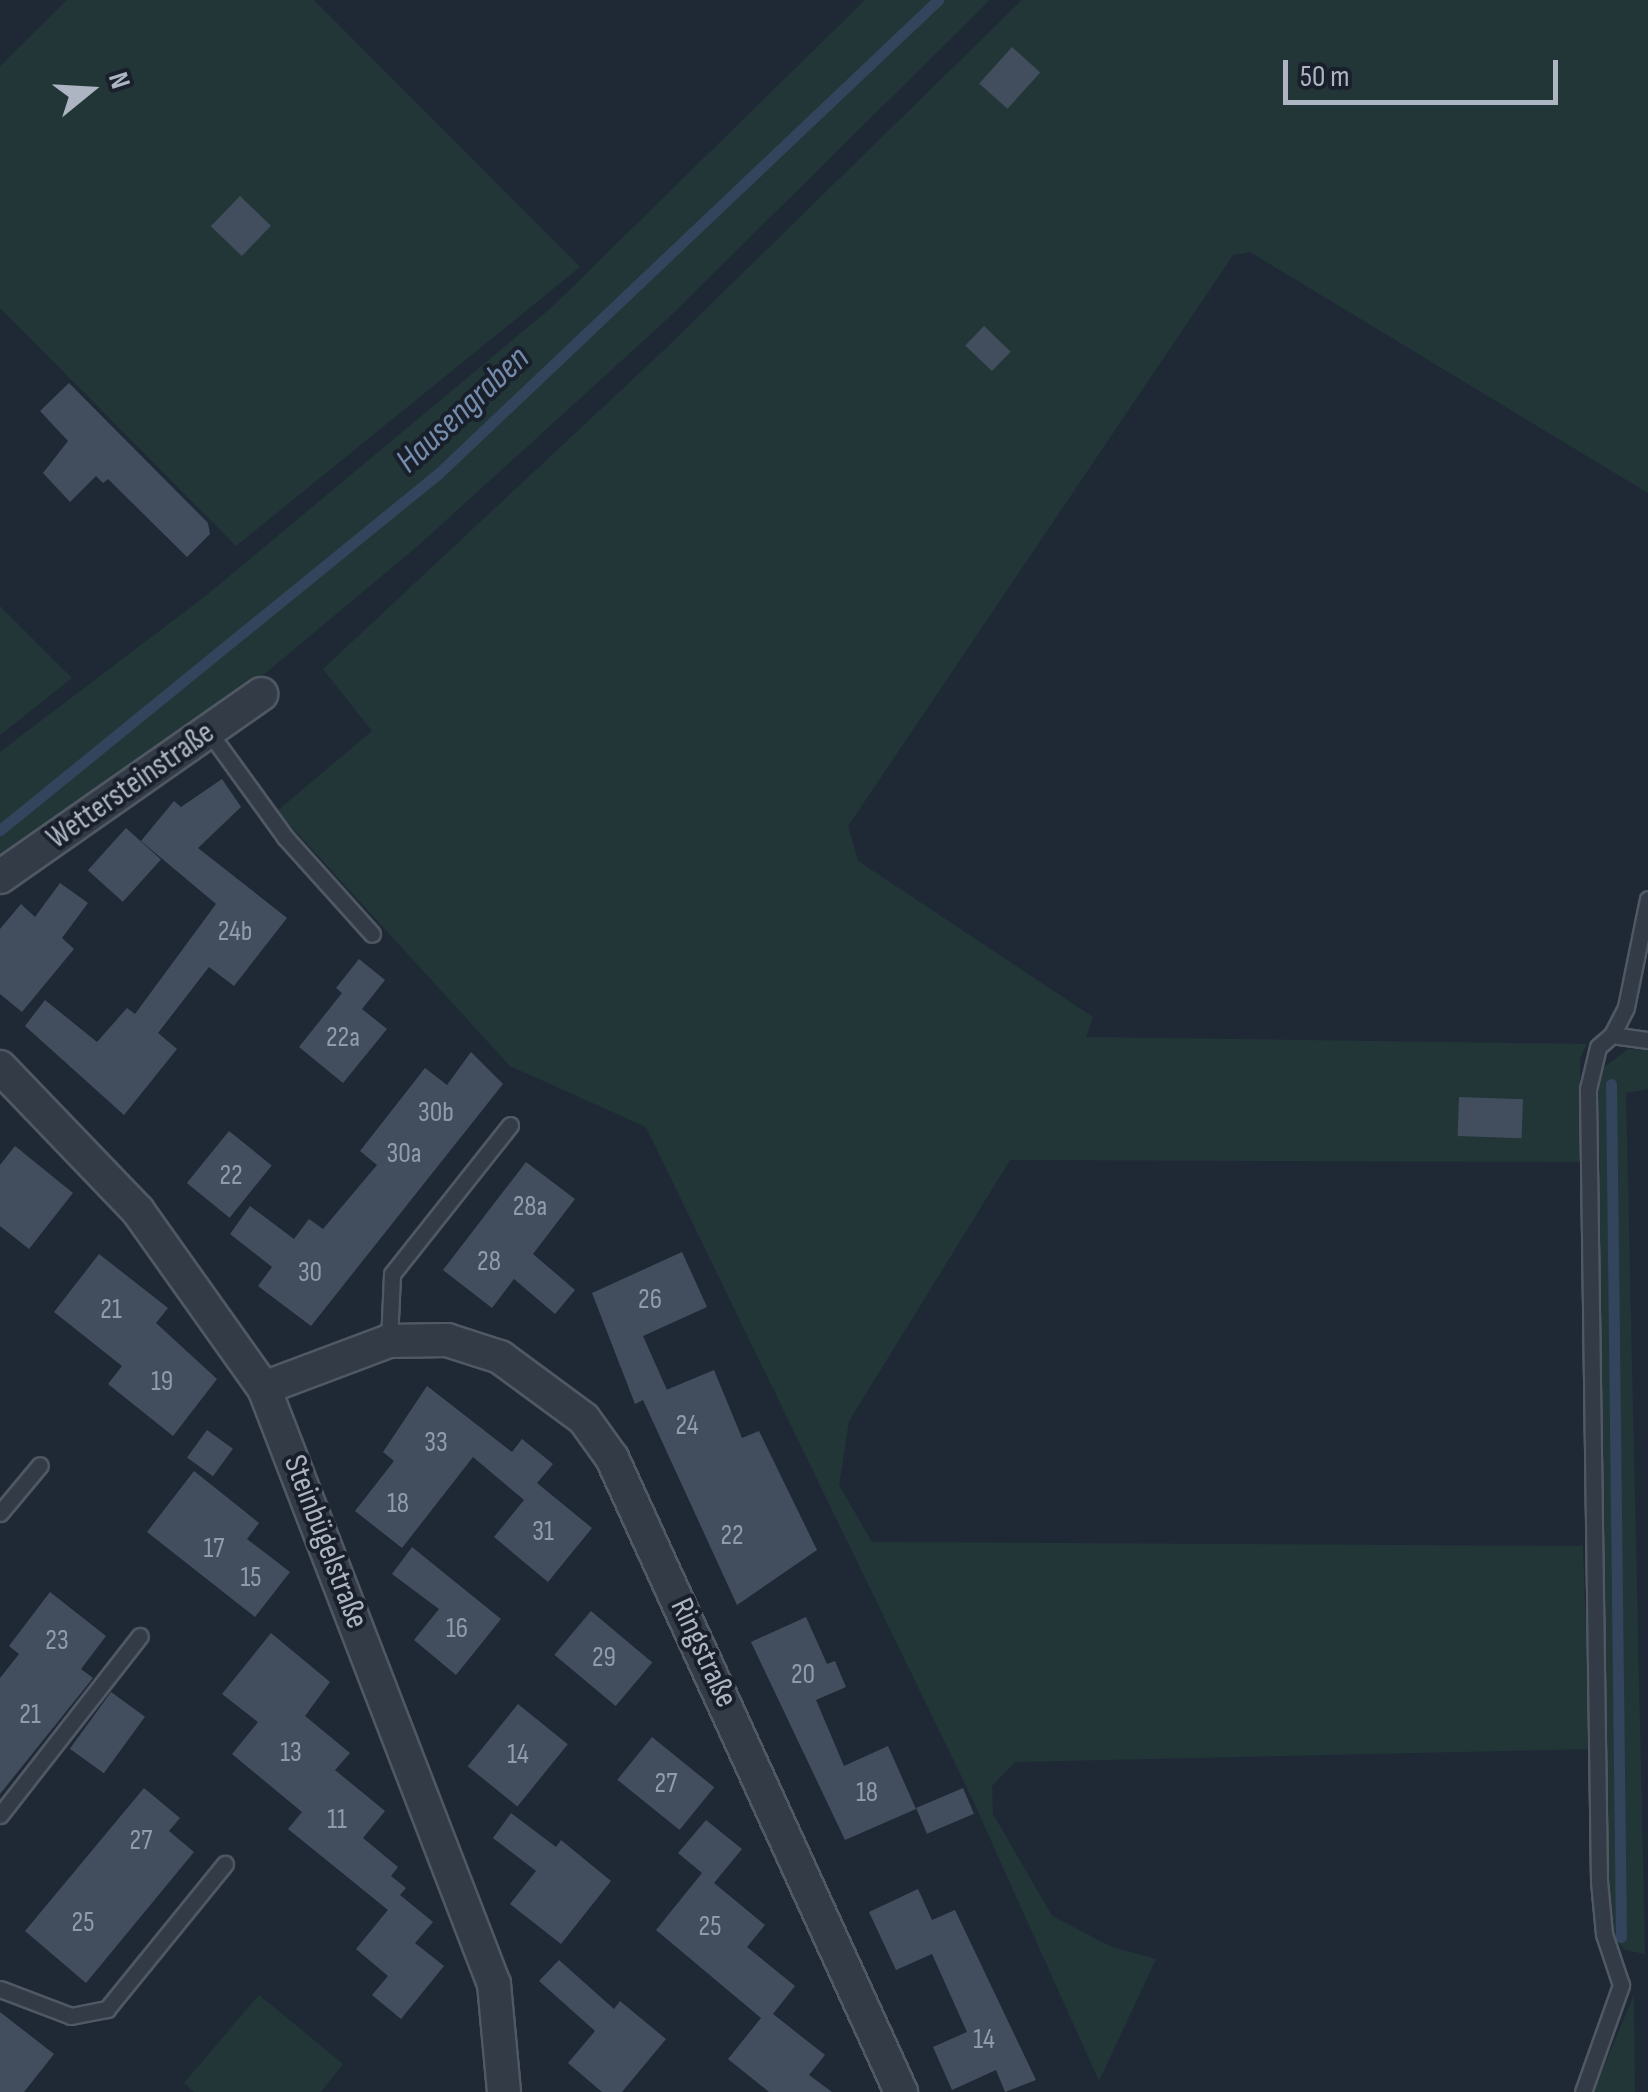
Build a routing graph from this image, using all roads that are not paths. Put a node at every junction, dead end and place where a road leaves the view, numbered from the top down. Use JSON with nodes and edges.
{"nodes":[{"id":1,"x":261,"y":694,"type":"dead end"},
{"id":2,"x":209,"y":732,"type":"junction"},
{"id":3,"x":0,"y":877,"type":"edge"},
{"id":4,"x":1648,"y":900,"type":"edge"},
{"id":5,"x":372,"y":934,"type":"dead end"},
{"id":6,"x":1612,"y":1035,"type":"junction"},
{"id":7,"x":1648,"y":1040,"type":"edge"},
{"id":8,"x":0,"y":1067,"type":"edge"},
{"id":9,"x":510,"y":1125,"type":"dead end"},
{"id":10,"x":389,"y":1340,"type":"junction"},
{"id":11,"x":264,"y":1388,"type":"junction"},
{"id":12,"x":40,"y":1465,"type":"dead end"},
{"id":13,"x":0,"y":1512,"type":"edge"},
{"id":14,"x":140,"y":1636,"type":"dead end"},
{"id":15,"x":0,"y":1815,"type":"edge"},
{"id":16,"x":225,"y":1864,"type":"dead end"},
{"id":17,"x":0,"y":1989,"type":"edge"},
{"id":18,"x":504,"y":2092,"type":"edge"},
{"id":19,"x":901,"y":2092,"type":"edge"},
{"id":20,"x":1582,"y":2092,"type":"edge"}],
"edges":[{"from":1,"to":2,"type":"street","name":"Wettersteinstraße"},
{"from":2,"to":3,"type":"street","name":"Wettersteinstraße"},
{"from":2,"to":5,"type":"lane"},
{"from":4,"to":6,"type":"lane"},
{"from":6,"to":7,"type":"lane"},
{"from":6,"to":20,"type":"lane"},
{"from":8,"to":11,"type":"street","name":"Steinbügelstraße"},
{"from":9,"to":10,"type":"lane"},
{"from":10,"to":11,"type":"street","name":"Ringstraße"},
{"from":10,"to":19,"type":"street","name":"Ringstraße"},
{"from":11,"to":18,"type":"street","name":"Steinbügelstraße"},
{"from":12,"to":13,"type":"lane"},
{"from":14,"to":15,"type":"lane"},
{"from":16,"to":17,"type":"lane"}]}
